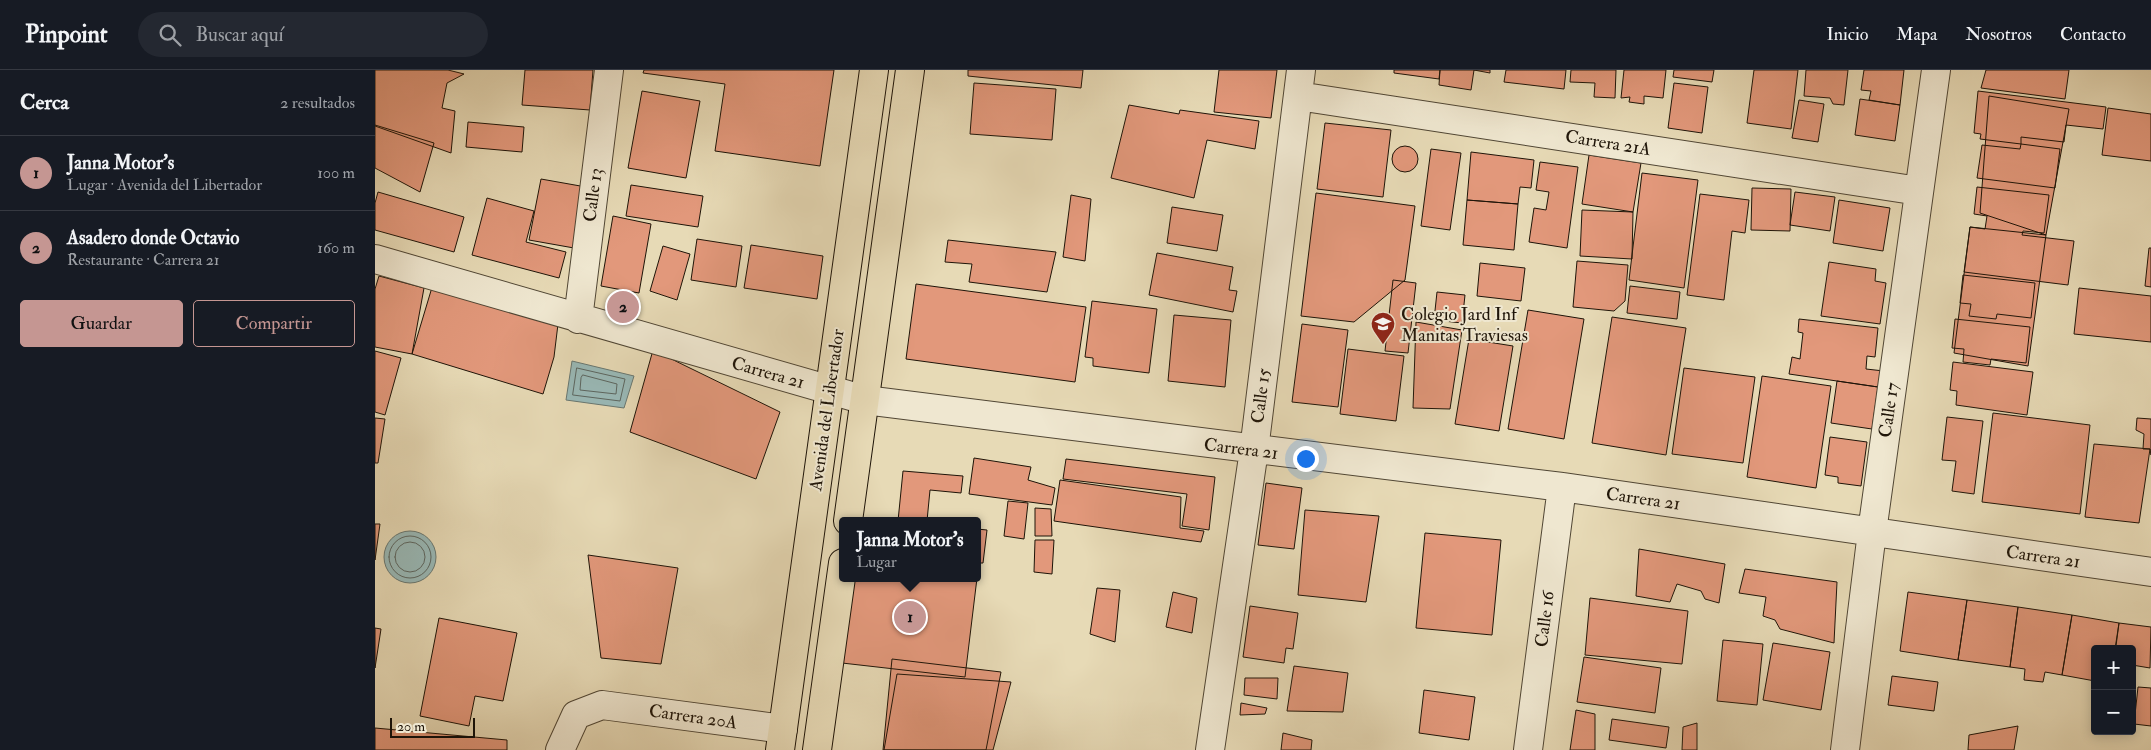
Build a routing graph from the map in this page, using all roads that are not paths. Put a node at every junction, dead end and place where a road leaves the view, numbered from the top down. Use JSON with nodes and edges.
{"nodes":[{"id":1,"x":609,"y":70,"type":"edge"},
{"id":2,"x":874,"y":70,"type":"edge"},
{"id":3,"x":910,"y":70,"type":"edge"},
{"id":4,"x":1936,"y":70,"type":"edge"},
{"id":5,"x":1299,"y":83,"type":"edge"},
{"id":6,"x":1919,"y":191,"type":"junction"},
{"id":7,"x":375,"y":259,"type":"edge"},
{"id":8,"x":578,"y":319,"type":"junction"},
{"id":9,"x":829,"y":390,"type":"junction"},
{"id":10,"x":865,"y":400,"type":"junction"},
{"id":11,"x":1254,"y":450,"type":"junction"},
{"id":12,"x":1562,"y":488,"type":"junction"},
{"id":13,"x":849,"y":517,"type":"edge"},
{"id":14,"x":1872,"y":532,"type":"junction"},
{"id":15,"x":2151,"y":572,"type":"edge"},
{"id":16,"x":840,"y":582,"type":"edge"},
{"id":17,"x":782,"y":739,"type":"edge"},
{"id":18,"x":559,"y":750,"type":"edge"},
{"id":19,"x":817,"y":750,"type":"edge"},
{"id":20,"x":1209,"y":750,"type":"edge"},
{"id":21,"x":1528,"y":750,"type":"edge"},
{"id":22,"x":1845,"y":750,"type":"edge"}],
"edges":[{"from":1,"to":8,"type":"street","name":"Calle 13"},
{"from":2,"to":9,"type":"main road","name":"Avenida del Libertador"},
{"from":3,"to":10,"type":"main road","name":"Avenida del Libertador"},
{"from":4,"to":6,"type":"street","name":"Calle 17"},
{"from":5,"to":6,"type":"street","name":"Carrera 21A"},
{"from":5,"to":11,"type":"street","name":"Calle 15"},
{"from":6,"to":14,"type":"street","name":"Calle 17"},
{"from":7,"to":8,"type":"street","name":"Carrera 21"},
{"from":8,"to":9,"type":"street","name":"Carrera 21"},
{"from":9,"to":10,"type":"street","name":"Carrera 21"},
{"from":9,"to":17,"type":"main road","name":"Avenida del Libertador"},
{"from":10,"to":11,"type":"street","name":"Carrera 21"},
{"from":10,"to":13,"type":"main road","name":"Avenida del Libertador"},
{"from":11,"to":12,"type":"street","name":"Carrera 21"},
{"from":11,"to":20,"type":"street","name":"Calle 15"},
{"from":12,"to":14,"type":"street","name":"Carrera 21"},
{"from":12,"to":21,"type":"street","name":"Calle 16"},
{"from":14,"to":15,"type":"street","name":"Carrera 21"},
{"from":14,"to":22,"type":"street","name":"Calle 17"},
{"from":16,"to":19,"type":"main road"},
{"from":17,"to":18,"type":"street","name":"Carrera 20A"}]}
